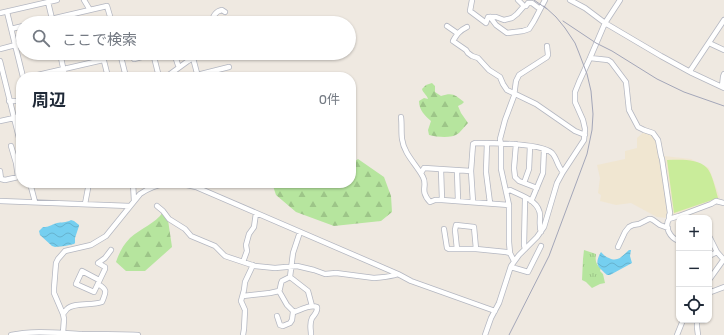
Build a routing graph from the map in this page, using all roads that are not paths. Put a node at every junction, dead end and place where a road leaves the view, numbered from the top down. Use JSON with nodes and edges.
{"nodes":[{"id":1,"x":57,"y":0,"type":"edge"},
{"id":2,"x":84,"y":0,"type":"edge"},
{"id":3,"x":472,"y":0,"type":"edge"},
{"id":4,"x":518,"y":0,"type":"edge"},
{"id":5,"x":545,"y":0,"type":"edge"},
{"id":6,"x":570,"y":0,"type":"edge"},
{"id":7,"x":620,"y":0,"type":"edge"},
{"id":8,"x":48,"y":2,"type":"junction"},
{"id":9,"x":524,"y":6,"type":"junction"},
{"id":10,"x":540,"y":9,"type":"junction"},
{"id":11,"x":90,"y":10,"type":"junction"},
{"id":12,"x":7,"y":12,"type":"junction"},
{"id":13,"x":225,"y":12,"type":"dead end"},
{"id":14,"x":0,"y":13,"type":"edge"},
{"id":15,"x":51,"y":16,"type":"edge"},
{"id":16,"x":69,"y":16,"type":"edge"},
{"id":17,"x":110,"y":16,"type":"edge"},
{"id":18,"x":214,"y":16,"type":"edge"},
{"id":19,"x":490,"y":17,"type":"junction"},
{"id":20,"x":724,"y":20,"type":"edge"},
{"id":21,"x":605,"y":23,"type":"junction"},
{"id":22,"x":447,"y":26,"type":"dead end"},
{"id":23,"x":16,"y":27,"type":"edge"},
{"id":24,"x":467,"y":27,"type":"dead end"},
{"id":25,"x":11,"y":28,"type":"junction"},
{"id":26,"x":457,"y":33,"type":"junction"},
{"id":27,"x":709,"y":43,"type":"junction"},
{"id":28,"x":15,"y":45,"type":"junction"},
{"id":29,"x":547,"y":46,"type":"dead end"},
{"id":30,"x":0,"y":49,"type":"edge"},
{"id":31,"x":16,"y":49,"type":"edge"},
{"id":32,"x":724,"y":50,"type":"edge"},
{"id":33,"x":590,"y":58,"type":"junction"},
{"id":34,"x":19,"y":60,"type":"edge"},
{"id":35,"x":62,"y":60,"type":"edge"},
{"id":36,"x":104,"y":60,"type":"joint"},
{"id":37,"x":122,"y":60,"type":"edge"},
{"id":38,"x":155,"y":60,"type":"edge"},
{"id":39,"x":176,"y":60,"type":"edge"},
{"id":40,"x":188,"y":60,"type":"edge"},
{"id":41,"x":196,"y":60,"type":"edge"},
{"id":42,"x":0,"y":61,"type":"edge"},
{"id":43,"x":179,"y":67,"type":"junction"},
{"id":44,"x":229,"y":67,"type":"dead end"},
{"id":45,"x":64,"y":69,"type":"junction"},
{"id":46,"x":690,"y":71,"type":"junction"},
{"id":47,"x":22,"y":72,"type":"edge"},
{"id":48,"x":51,"y":72,"type":"edge"},
{"id":49,"x":64,"y":72,"type":"edge"},
{"id":50,"x":105,"y":72,"type":"edge"},
{"id":51,"x":125,"y":72,"type":"edge"},
{"id":52,"x":158,"y":72,"type":"edge"},
{"id":53,"x":172,"y":72,"type":"edge"},
{"id":54,"x":197,"y":72,"type":"edge"},
{"id":55,"x":212,"y":72,"type":"edge"},
{"id":56,"x":724,"y":74,"type":"edge"},
{"id":57,"x":723,"y":88,"type":"edge"},
{"id":58,"x":515,"y":93,"type":"junction"},
{"id":59,"x":9,"y":100,"type":"junction"},
{"id":60,"x":16,"y":101,"type":"edge"},
{"id":61,"x":401,"y":117,"type":"dead end"},
{"id":62,"x":14,"y":118,"type":"junction"},
{"id":63,"x":0,"y":121,"type":"edge"},
{"id":64,"x":16,"y":125,"type":"edge"},
{"id":65,"x":585,"y":135,"type":"junction"},
{"id":66,"x":487,"y":143,"type":"junction"},
{"id":67,"x":501,"y":144,"type":"junction"},
{"id":68,"x":516,"y":144,"type":"junction"},
{"id":69,"x":11,"y":146,"type":"dead end"},
{"id":70,"x":530,"y":146,"type":"junction"},
{"id":71,"x":544,"y":149,"type":"junction"},
{"id":72,"x":16,"y":158,"type":"edge"},
{"id":73,"x":441,"y":170,"type":"junction"},
{"id":74,"x":457,"y":170,"type":"junction"},
{"id":75,"x":0,"y":171,"type":"edge"},
{"id":76,"x":471,"y":171,"type":"junction"},
{"id":77,"x":563,"y":172,"type":"junction"},
{"id":78,"x":421,"y":174,"type":"junction"},
{"id":79,"x":16,"y":177,"type":"edge"},
{"id":80,"x":524,"y":183,"type":"junction"},
{"id":81,"x":31,"y":188,"type":"edge"},
{"id":82,"x":88,"y":188,"type":"edge"},
{"id":83,"x":133,"y":188,"type":"edge"},
{"id":84,"x":151,"y":188,"type":"edge"},
{"id":85,"x":198,"y":188,"type":"edge"},
{"id":86,"x":537,"y":188,"type":"junction"},
{"id":87,"x":506,"y":192,"type":"junction"},
{"id":88,"x":526,"y":198,"type":"junction"},
{"id":89,"x":442,"y":200,"type":"junction"},
{"id":90,"x":531,"y":200,"type":"junction"},
{"id":91,"x":0,"y":201,"type":"edge"},
{"id":92,"x":134,"y":201,"type":"junction"},
{"id":93,"x":458,"y":201,"type":"junction"},
{"id":94,"x":35,"y":202,"type":"junction"},
{"id":95,"x":473,"y":202,"type":"junction"},
{"id":96,"x":490,"y":203,"type":"junction"},
{"id":97,"x":724,"y":203,"type":"edge"},
{"id":98,"x":86,"y":204,"type":"junction"},
{"id":99,"x":509,"y":204,"type":"junction"},
{"id":100,"x":130,"y":206,"type":"junction"},
{"id":101,"x":157,"y":206,"type":"dead end"},
{"id":102,"x":256,"y":213,"type":"junction"},
{"id":103,"x":669,"y":219,"type":"junction"},
{"id":104,"x":668,"y":228,"type":"junction"},
{"id":105,"x":444,"y":230,"type":"dead end"},
{"id":106,"x":300,"y":232,"type":"junction"},
{"id":107,"x":541,"y":232,"type":"junction"},
{"id":108,"x":676,"y":240,"type":"edge"},
{"id":109,"x":712,"y":243,"type":"edge"},
{"id":110,"x":541,"y":246,"type":"dead end"},
{"id":111,"x":618,"y":248,"type":"dead end"},
{"id":112,"x":457,"y":249,"type":"junction"},
{"id":113,"x":476,"y":249,"type":"junction"},
{"id":114,"x":525,"y":249,"type":"junction"},
{"id":115,"x":111,"y":250,"type":"dead end"},
{"id":116,"x":718,"y":252,"type":"junction"},
{"id":117,"x":510,"y":253,"type":"junction"},
{"id":118,"x":712,"y":255,"type":"edge"},
{"id":119,"x":724,"y":260,"type":"edge"},
{"id":120,"x":514,"y":261,"type":"junction"},
{"id":121,"x":243,"y":262,"type":"junction"},
{"id":122,"x":253,"y":265,"type":"junction"},
{"id":123,"x":292,"y":266,"type":"junction"},
{"id":124,"x":511,"y":267,"type":"junction"},
{"id":125,"x":398,"y":274,"type":"junction"},
{"id":126,"x":712,"y":276,"type":"edge"},
{"id":127,"x":290,"y":277,"type":"junction"},
{"id":128,"x":99,"y":282,"type":"junction"},
{"id":129,"x":297,"y":282,"type":"junction"},
{"id":130,"x":306,"y":286,"type":"dead end"},
{"id":131,"x":724,"y":287,"type":"edge"},
{"id":132,"x":279,"y":291,"type":"junction"},
{"id":133,"x":712,"y":292,"type":"edge"},
{"id":134,"x":243,"y":296,"type":"junction"},
{"id":135,"x":312,"y":306,"type":"junction"},
{"id":136,"x":495,"y":311,"type":"junction"},
{"id":137,"x":293,"y":312,"type":"junction"},
{"id":138,"x":63,"y":314,"type":"junction"},
{"id":139,"x":277,"y":316,"type":"dead end"},
{"id":140,"x":682,"y":323,"type":"edge"},
{"id":141,"x":697,"y":323,"type":"edge"},
{"id":142,"x":38,"y":333,"type":"edge"},
{"id":143,"x":63,"y":333,"type":"junction"},
{"id":144,"x":104,"y":334,"type":"edge"},
{"id":145,"x":10,"y":335,"type":"edge"},
{"id":146,"x":136,"y":335,"type":"edge"},
{"id":147,"x":243,"y":335,"type":"edge"},
{"id":148,"x":311,"y":335,"type":"edge"},
{"id":149,"x":485,"y":335,"type":"edge"},
{"id":150,"x":677,"y":335,"type":"edge"},
{"id":151,"x":698,"y":335,"type":"edge"}],
"edges":[{"from":1,"to":8,"type":"street"},
{"from":2,"to":11,"type":"street"},
{"from":3,"to":19,"type":"street"},
{"from":4,"to":9,"type":"street"},
{"from":5,"to":10,"type":"street"},
{"from":6,"to":21,"type":"street"},
{"from":7,"to":21,"type":"street"},
{"from":8,"to":12,"type":"street"},
{"from":8,"to":15,"type":"street"},
{"from":9,"to":10,"type":"street"},
{"from":9,"to":19,"type":"street"},
{"from":10,"to":19,"type":"street"},
{"from":11,"to":16,"type":"street"},
{"from":11,"to":17,"type":"street"},
{"from":12,"to":14,"type":"street"},
{"from":12,"to":25,"type":"street"},
{"from":13,"to":18,"type":"street"},
{"from":20,"to":27,"type":"street"},
{"from":21,"to":33,"type":"street"},
{"from":21,"to":46,"type":"street"},
{"from":22,"to":26,"type":"street"},
{"from":23,"to":25,"type":"street"},
{"from":24,"to":26,"type":"street"},
{"from":25,"to":28,"type":"street"},
{"from":26,"to":58,"type":"street"},
{"from":27,"to":32,"type":"street"},
{"from":27,"to":46,"type":"street"},
{"from":28,"to":30,"type":"street"},
{"from":28,"to":31,"type":"street"},
{"from":29,"to":58,"type":"street"},
{"from":33,"to":65,"type":"street"},
{"from":33,"to":103,"type":"street"},
{"from":34,"to":47,"type":"street"},
{"from":35,"to":45,"type":"street"},
{"from":36,"to":45,"type":"street"},
{"from":36,"to":50,"type":"street"},
{"from":37,"to":51,"type":"street"},
{"from":38,"to":52,"type":"street"},
{"from":39,"to":43,"type":"street"},
{"from":40,"to":43,"type":"street"},
{"from":41,"to":54,"type":"street"},
{"from":42,"to":59,"type":"street"},
{"from":43,"to":53,"type":"street"},
{"from":44,"to":55,"type":"street"},
{"from":45,"to":48,"type":"street"},
{"from":45,"to":49,"type":"street"},
{"from":46,"to":57,"type":"street"},
{"from":56,"to":57,"type":"street"},
{"from":58,"to":65,"type":"street"},
{"from":58,"to":67,"type":"street"},
{"from":59,"to":60,"type":"street"},
{"from":59,"to":62,"type":"street"},
{"from":61,"to":78,"type":"street"},
{"from":62,"to":63,"type":"street"},
{"from":62,"to":64,"type":"street"},
{"from":65,"to":77,"type":"street"},
{"from":66,"to":67,"type":"street"},
{"from":66,"to":76,"type":"street"},
{"from":66,"to":96,"type":"street"},
{"from":67,"to":68,"type":"street"},
{"from":67,"to":87,"type":"street"},
{"from":68,"to":70,"type":"street"},
{"from":68,"to":80,"type":"street"},
{"from":69,"to":72,"type":"street"},
{"from":70,"to":71,"type":"street"},
{"from":70,"to":80,"type":"street"},
{"from":71,"to":77,"type":"street"},
{"from":71,"to":86,"type":"street"},
{"from":73,"to":74,"type":"street"},
{"from":73,"to":78,"type":"street"},
{"from":73,"to":89,"type":"street"},
{"from":74,"to":76,"type":"street"},
{"from":74,"to":93,"type":"street"},
{"from":75,"to":79,"type":"street"},
{"from":76,"to":95,"type":"street"},
{"from":77,"to":107,"type":"street"},
{"from":78,"to":89,"type":"street"},
{"from":80,"to":86,"type":"street"},
{"from":81,"to":94,"type":"street"},
{"from":82,"to":98,"type":"street"},
{"from":83,"to":92,"type":"street"},
{"from":84,"to":92,"type":"street"},
{"from":85,"to":102,"type":"street"},
{"from":86,"to":90,"type":"street"},
{"from":87,"to":88,"type":"street"},
{"from":87,"to":99,"type":"street"},
{"from":88,"to":90,"type":"street"},
{"from":88,"to":114,"type":"street"},
{"from":89,"to":93,"type":"street"},
{"from":90,"to":107,"type":"street"},
{"from":91,"to":94,"type":"street"},
{"from":92,"to":100,"type":"street"},
{"from":93,"to":95,"type":"street"},
{"from":94,"to":98,"type":"street"},
{"from":95,"to":96,"type":"street"},
{"from":96,"to":99,"type":"street"},
{"from":97,"to":103,"type":"street"},
{"from":98,"to":100,"type":"street"},
{"from":99,"to":117,"type":"street"},
{"from":100,"to":138,"type":"street"},
{"from":101,"to":121,"type":"street"},
{"from":102,"to":106,"type":"street"},
{"from":102,"to":121,"type":"street"},
{"from":103,"to":104,"type":"street"},
{"from":104,"to":108,"type":"street"},
{"from":104,"to":111,"type":"street"},
{"from":105,"to":112,"type":"street"},
{"from":106,"to":123,"type":"street"},
{"from":106,"to":125,"type":"street"},
{"from":107,"to":114,"type":"street"},
{"from":109,"to":116,"type":"street"},
{"from":110,"to":124,"type":"street"},
{"from":112,"to":113,"type":"street"},
{"from":112,"to":113,"type":"street"},
{"from":113,"to":117,"type":"street"},
{"from":114,"to":120,"type":"street"},
{"from":115,"to":128,"type":"street"},
{"from":116,"to":118,"type":"street"},
{"from":116,"to":119,"type":"street"},
{"from":117,"to":120,"type":"street"},
{"from":119,"to":126,"type":"street"},
{"from":120,"to":124,"type":"street"},
{"from":121,"to":122,"type":"street"},
{"from":122,"to":123,"type":"street"},
{"from":122,"to":134,"type":"street"},
{"from":123,"to":125,"type":"street"},
{"from":123,"to":127,"type":"street"},
{"from":124,"to":136,"type":"street"},
{"from":125,"to":136,"type":"street"},
{"from":127,"to":129,"type":"street"},
{"from":127,"to":132,"type":"street"},
{"from":128,"to":128,"type":"street"},
{"from":128,"to":138,"type":"street"},
{"from":129,"to":130,"type":"street"},
{"from":129,"to":135,"type":"street"},
{"from":131,"to":133,"type":"street"},
{"from":132,"to":134,"type":"street"},
{"from":132,"to":137,"type":"street"},
{"from":134,"to":147,"type":"street"},
{"from":135,"to":137,"type":"street"},
{"from":135,"to":148,"type":"street"},
{"from":136,"to":149,"type":"street"},
{"from":137,"to":139,"type":"street"},
{"from":138,"to":143,"type":"street"},
{"from":140,"to":150,"type":"street"},
{"from":141,"to":151,"type":"street"},
{"from":142,"to":143,"type":"street"},
{"from":142,"to":145,"type":"street"},
{"from":143,"to":144,"type":"street"},
{"from":144,"to":146,"type":"street"}]}
